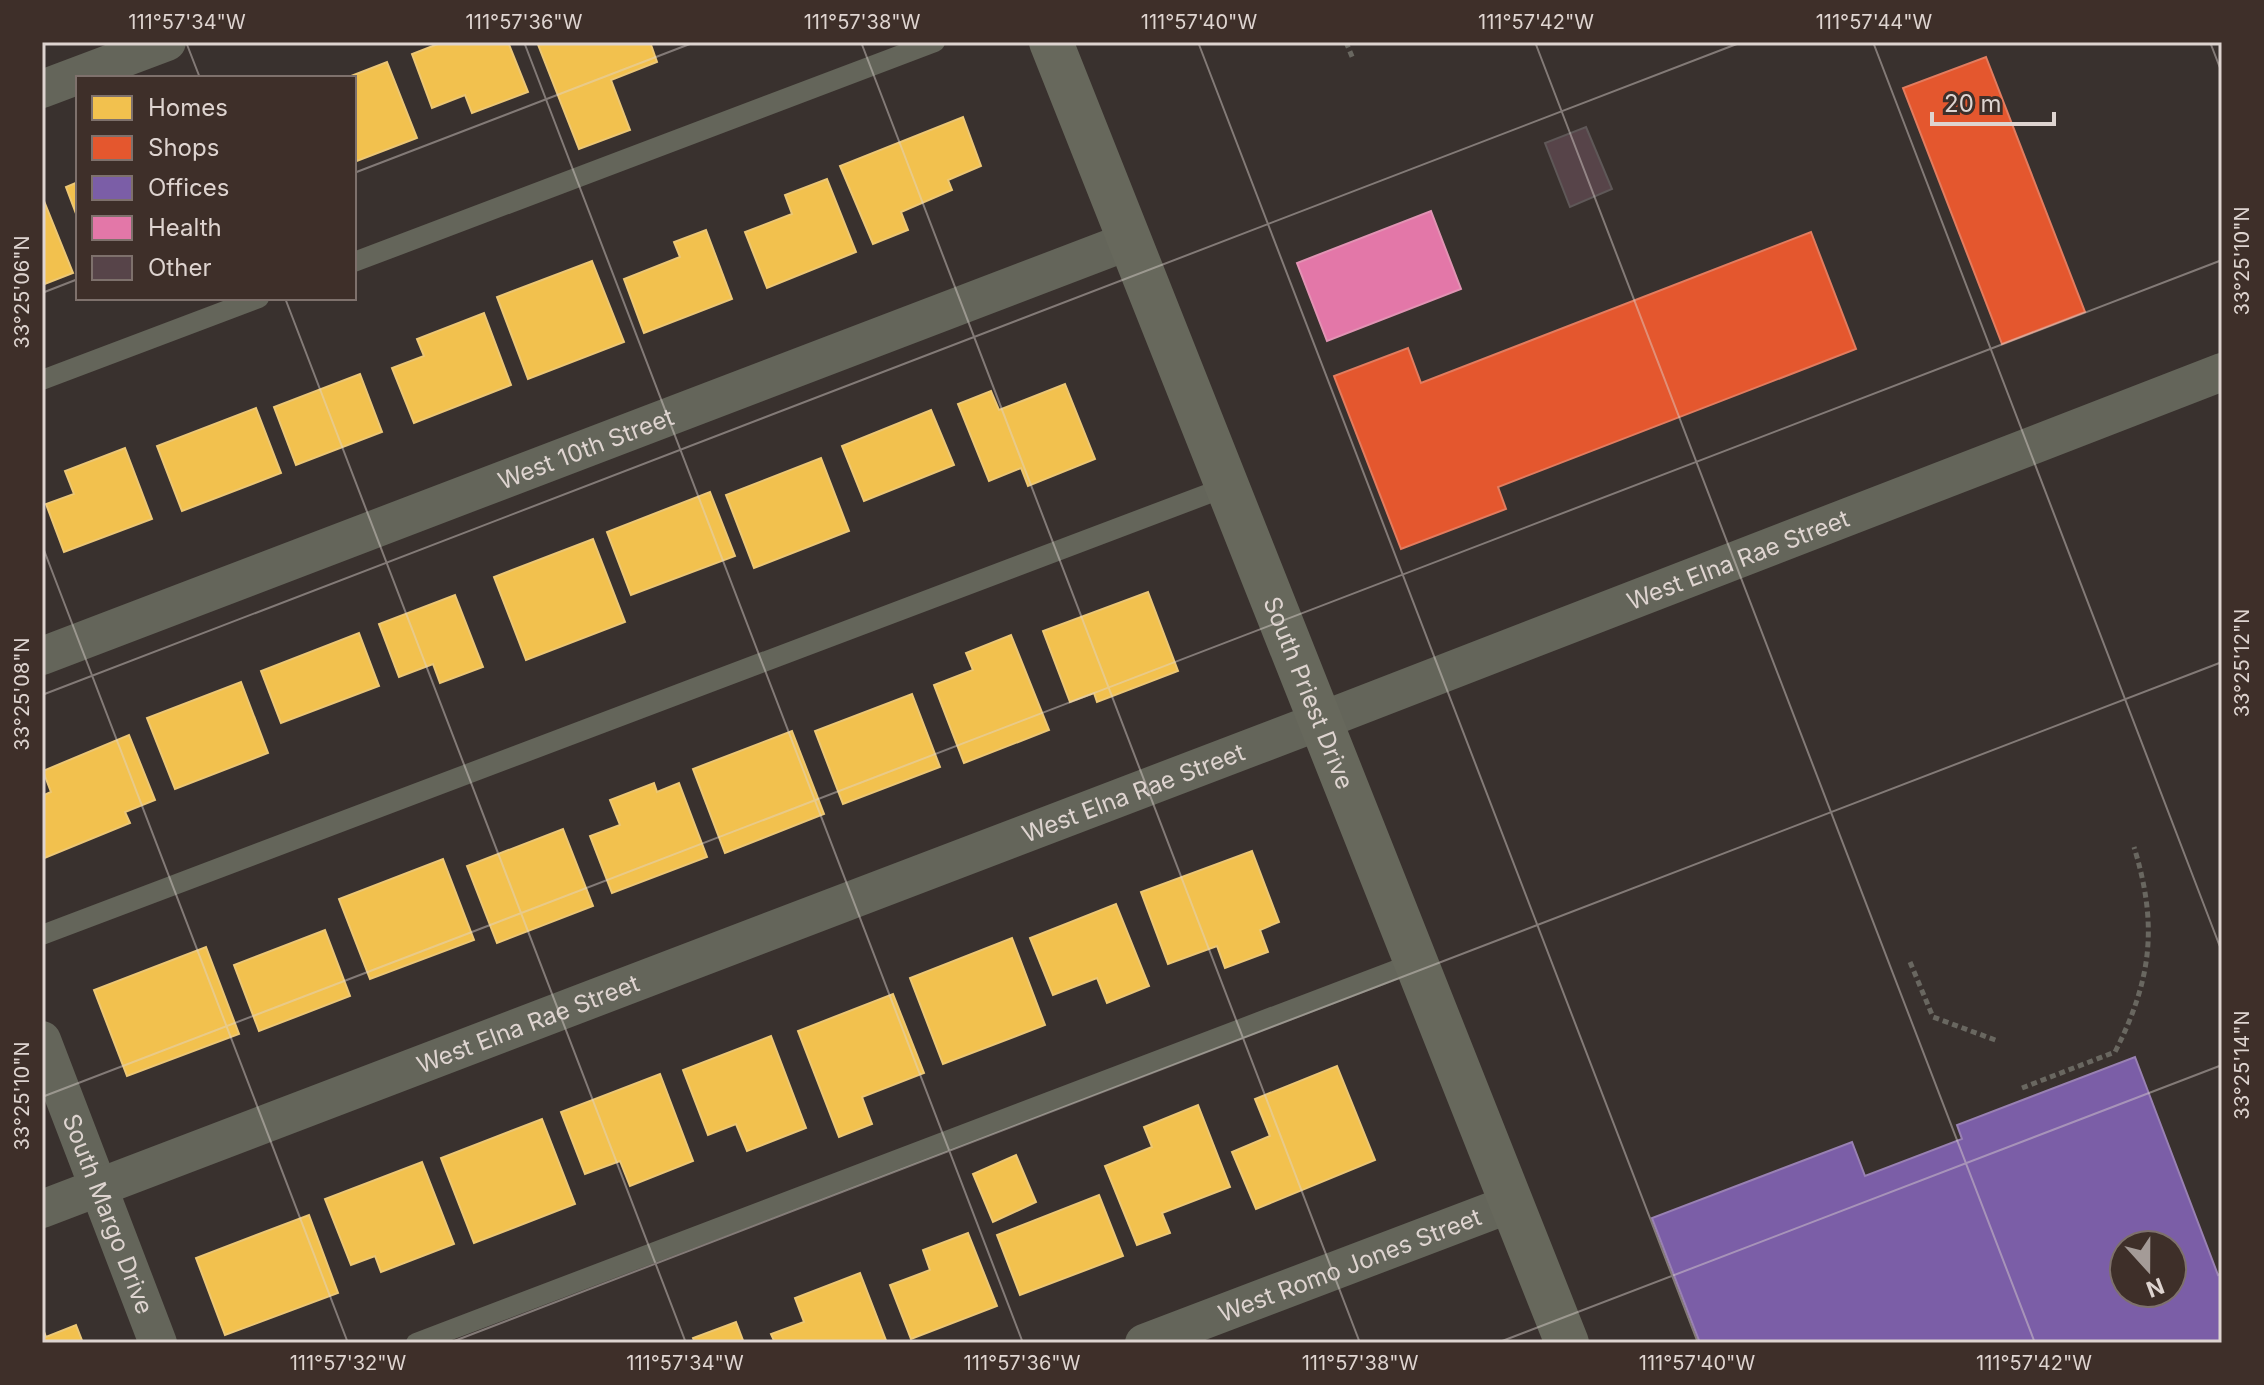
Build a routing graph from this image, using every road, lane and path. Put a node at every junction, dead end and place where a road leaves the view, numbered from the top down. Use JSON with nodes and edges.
{"nodes":[{"id":1,"x":167,"y":42,"type":"edge"},
{"id":2,"x":935,"y":42,"type":"edge"},
{"id":3,"x":1051,"y":42,"type":"edge"},
{"id":4,"x":1346,"y":42,"type":"edge"},
{"id":5,"x":1353,"y":59,"type":"dead end"},
{"id":6,"x":76,"y":76,"type":"edge"},
{"id":7,"x":77,"y":76,"type":"edge"},
{"id":8,"x":42,"y":89,"type":"edge"},
{"id":9,"x":1129,"y":241,"type":"junction"},
{"id":10,"x":356,"y":261,"type":"edge"},
{"id":11,"x":254,"y":300,"type":"edge"},
{"id":12,"x":2222,"y":372,"type":"edge"},
{"id":13,"x":42,"y":380,"type":"edge"},
{"id":14,"x":1226,"y":487,"type":"junction"},
{"id":15,"x":42,"y":656,"type":"edge"},
{"id":16,"x":1318,"y":722,"type":"junction"},
{"id":17,"x":2134,"y":847,"type":"dead end"},
{"id":18,"x":42,"y":935,"type":"edge"},
{"id":19,"x":1910,"y":962,"type":"dead end"},
{"id":20,"x":1414,"y":963,"type":"junction"},
{"id":21,"x":42,"y":1040,"type":"edge"},
{"id":22,"x":1998,"y":1041,"type":"dead end"},
{"id":23,"x":2022,"y":1088,"type":"dead end"},
{"id":24,"x":99,"y":1188,"type":"junction"},
{"id":25,"x":1510,"y":1204,"type":"junction"},
{"id":26,"x":42,"y":1209,"type":"edge"},
{"id":27,"x":158,"y":1343,"type":"edge"},
{"id":28,"x":416,"y":1343,"type":"edge"},
{"id":29,"x":1144,"y":1343,"type":"edge"},
{"id":30,"x":1567,"y":1343,"type":"edge"}],
"edges":[{"from":1,"to":7,"type":"street"},
{"from":2,"to":10,"type":"lane"},
{"from":3,"to":9,"type":"main road","name":"South Priest Drive"},
{"from":4,"to":5,"type":"path"},
{"from":6,"to":8,"type":"street"},
{"from":9,"to":14,"type":"main road","name":"South Priest Drive"},
{"from":9,"to":15,"type":"street","name":"West 10th Street"},
{"from":11,"to":13,"type":"lane"},
{"from":12,"to":16,"type":"street","name":"West Elna Rae Street"},
{"from":14,"to":16,"type":"main road","name":"South Priest Drive"},
{"from":14,"to":18,"type":"lane"},
{"from":16,"to":20,"type":"main road","name":"South Priest Drive"},
{"from":16,"to":24,"type":"street","name":"West Elna Rae Street"},
{"from":17,"to":23,"type":"path"},
{"from":19,"to":22,"type":"path"},
{"from":20,"to":25,"type":"main road","name":"South Priest Drive"},
{"from":20,"to":28,"type":"lane"},
{"from":21,"to":24,"type":"street","name":"South Margo Drive"},
{"from":24,"to":26,"type":"street","name":"West Elna Rae Street"},
{"from":24,"to":27,"type":"street","name":"South Margo Drive"},
{"from":25,"to":29,"type":"street","name":"West Romo Jones Street"},
{"from":25,"to":30,"type":"main road","name":"South Priest Drive"}]}
